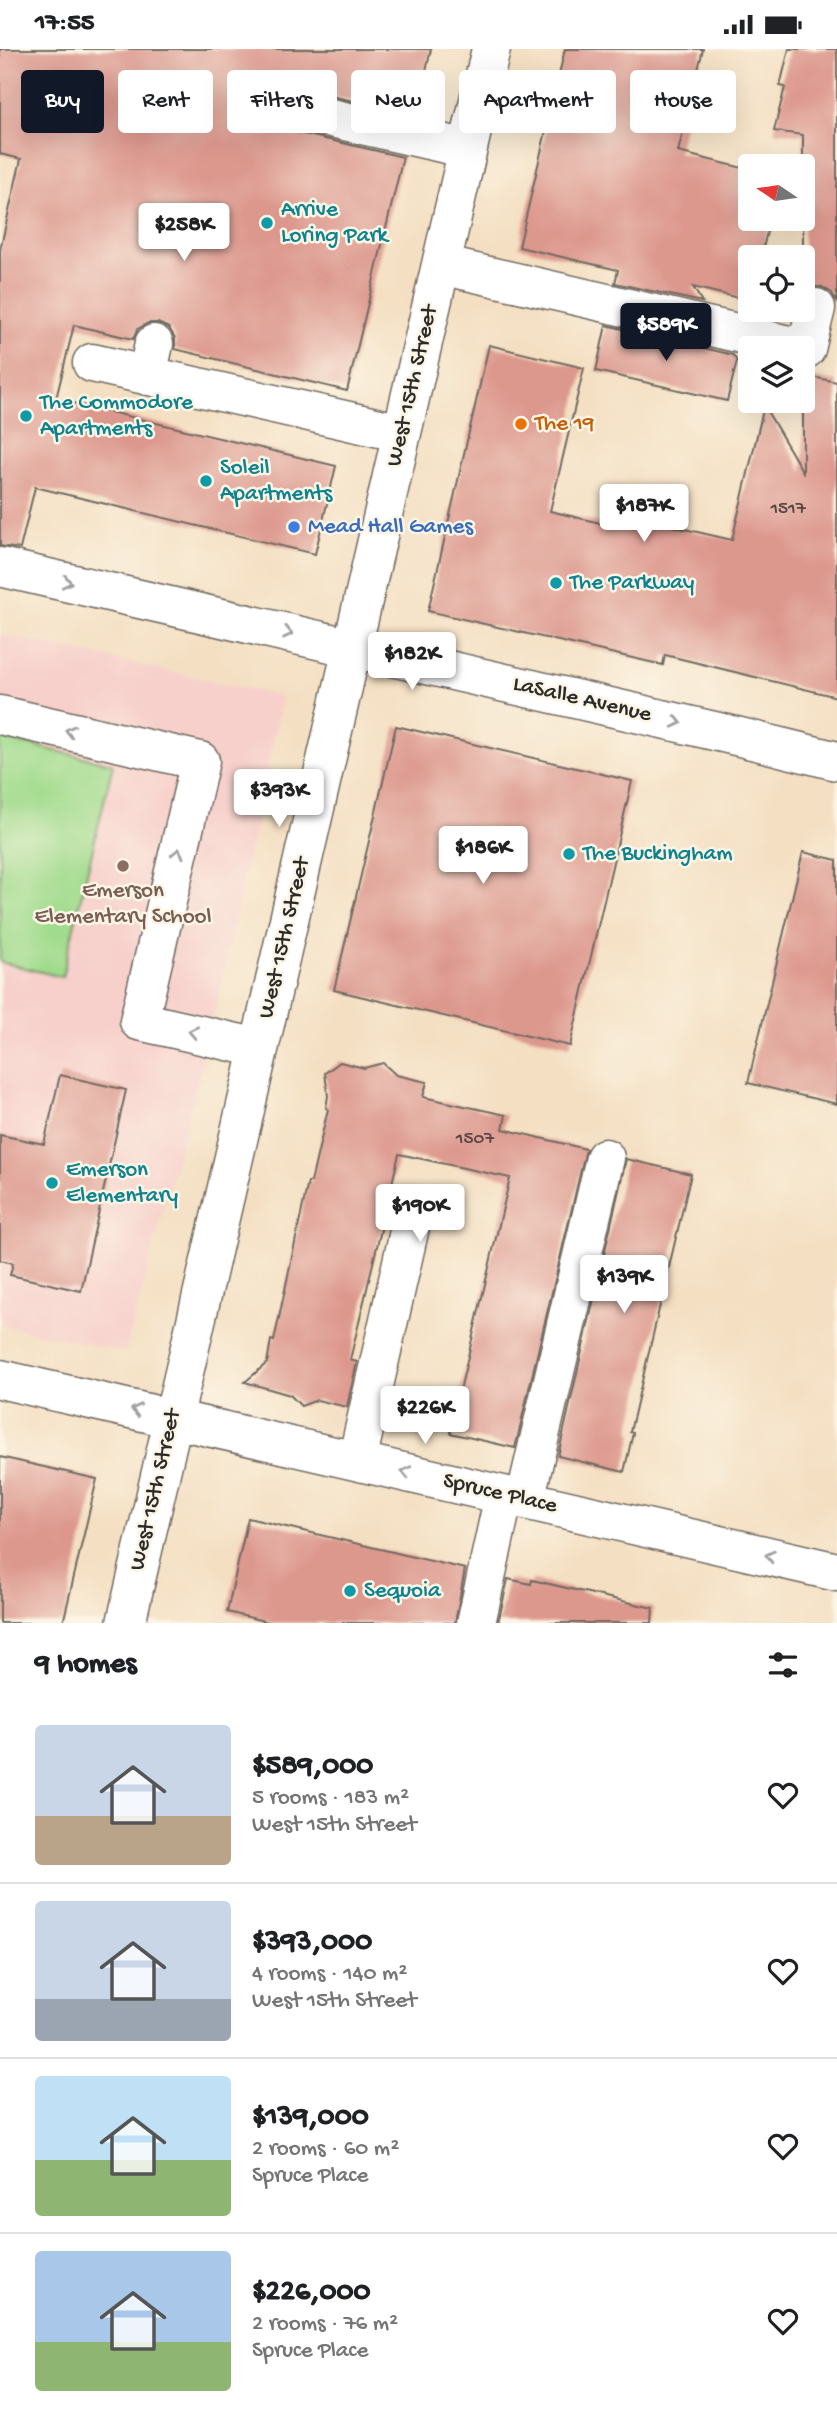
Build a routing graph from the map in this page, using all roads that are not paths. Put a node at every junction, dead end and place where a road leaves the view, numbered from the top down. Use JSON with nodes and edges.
{"nodes":[{"id":1,"x":491,"y":49,"type":"edge"},
{"id":2,"x":337,"y":119,"type":"edge"},
{"id":3,"x":468,"y":149,"type":"junction"},
{"id":4,"x":441,"y":265,"type":"junction"},
{"id":5,"x":816,"y":308,"type":"dead end"},
{"id":6,"x":747,"y":336,"type":"edge"},
{"id":7,"x":813,"y":336,"type":"edge"},
{"id":8,"x":92,"y":363,"type":"dead end"},
{"id":9,"x":402,"y":433,"type":"junction"},
{"id":10,"x":0,"y":567,"type":"edge"},
{"id":11,"x":352,"y":647,"type":"junction"},
{"id":12,"x":0,"y":715,"type":"edge"},
{"id":13,"x":837,"y":761,"type":"edge"},
{"id":14,"x":259,"y":1048,"type":"junction"},
{"id":15,"x":605,"y":1158,"type":"dead end"},
{"id":16,"x":410,"y":1227,"type":"dead end"},
{"id":17,"x":0,"y":1378,"type":"edge"},
{"id":18,"x":172,"y":1418,"type":"junction"},
{"id":19,"x":357,"y":1461,"type":"junction"},
{"id":20,"x":514,"y":1497,"type":"junction"},
{"id":21,"x":837,"y":1572,"type":"edge"},
{"id":22,"x":126,"y":1623,"type":"edge"},
{"id":23,"x":476,"y":1623,"type":"edge"}],
"edges":[{"from":1,"to":3,"type":"street","name":"West 15th Street"},
{"from":2,"to":3,"type":"street"},
{"from":3,"to":4,"type":"street","name":"West 15th Street"},
{"from":4,"to":6,"type":"street"},
{"from":4,"to":9,"type":"street","name":"West 15th Street"},
{"from":5,"to":7,"type":"street"},
{"from":8,"to":9,"type":"street"},
{"from":9,"to":11,"type":"street","name":"West 15th Street"},
{"from":10,"to":11,"type":"street","name":"LaSalle Avenue","one_way":true},
{"from":11,"to":13,"type":"street","name":"LaSalle Avenue","one_way":true},
{"from":11,"to":14,"type":"street","name":"West 15th Street"},
{"from":14,"to":12,"type":"street","one_way":true},
{"from":14,"to":18,"type":"street","name":"West 15th Street"},
{"from":15,"to":20,"type":"street"},
{"from":16,"to":19,"type":"street"},
{"from":18,"to":17,"type":"street","name":"Spruce Place","one_way":true},
{"from":18,"to":19,"type":"street","name":"Spruce Place"},
{"from":18,"to":22,"type":"street","name":"West 15th Street"},
{"from":20,"to":19,"type":"street","name":"Spruce Place","one_way":true},
{"from":21,"to":20,"type":"street","name":"Spruce Place","one_way":true},
{"from":20,"to":23,"type":"street"}]}
